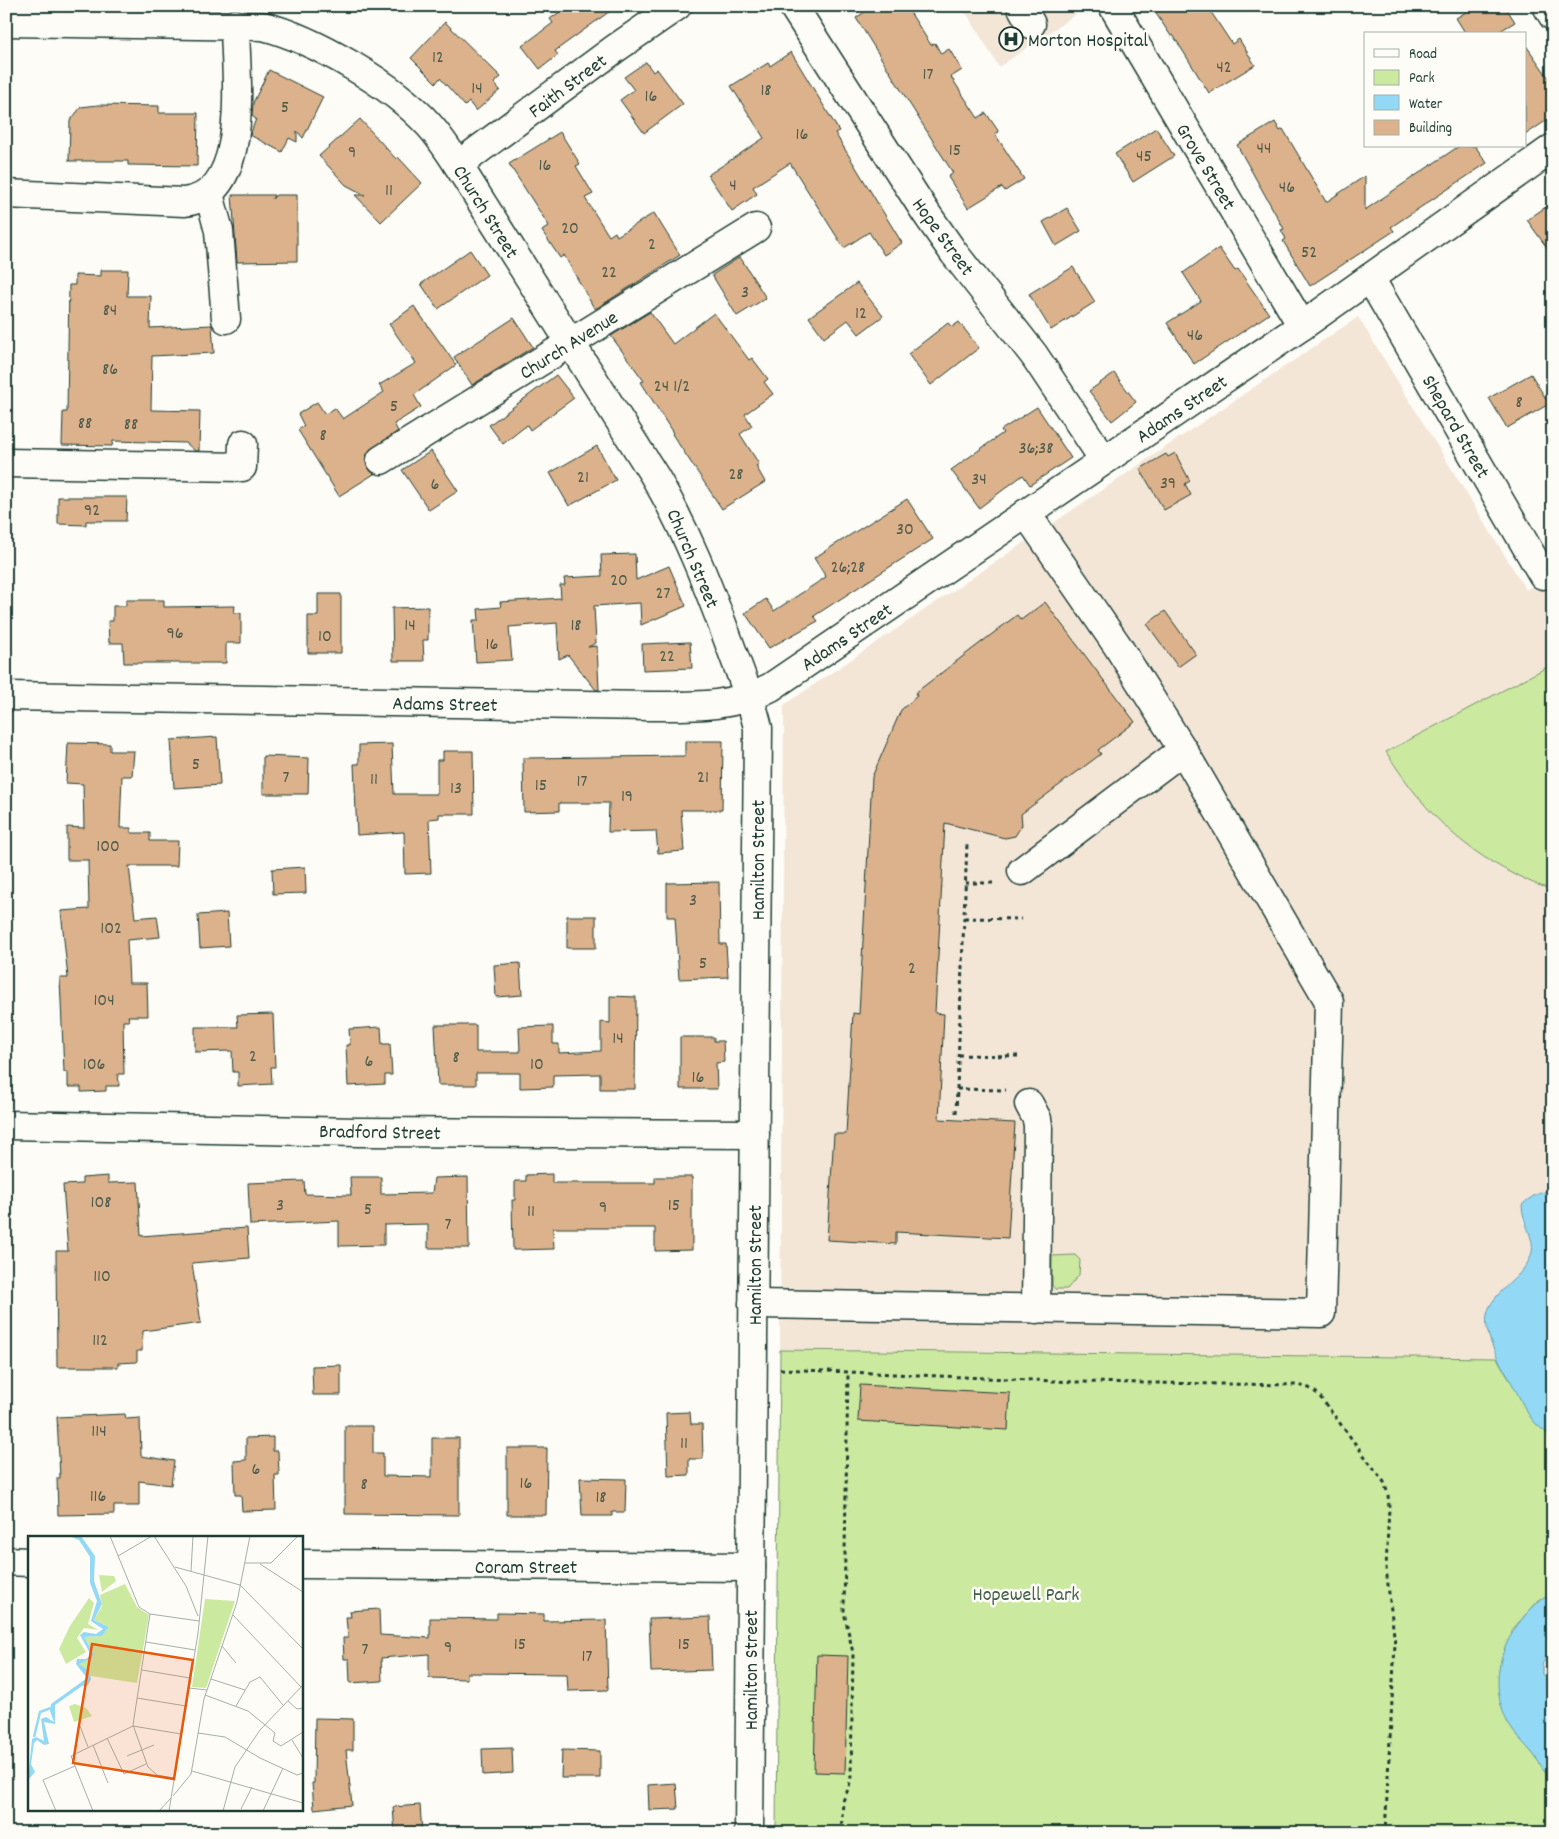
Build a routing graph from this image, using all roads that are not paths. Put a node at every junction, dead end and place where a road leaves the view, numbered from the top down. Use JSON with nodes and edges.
{"nodes":[{"id":1,"x":677,"y":6,"type":"edge"},
{"id":2,"x":793,"y":6,"type":"edge"},
{"id":3,"x":1112,"y":6,"type":"edge"},
{"id":4,"x":1547,"y":6,"type":"edge"},
{"id":5,"x":120,"y":14,"type":"edge"},
{"id":6,"x":1553,"y":16,"type":"edge"},
{"id":7,"x":6,"y":22,"type":"edge"},
{"id":8,"x":235,"y":24,"type":"junction"},
{"id":9,"x":1553,"y":148,"type":"edge"},
{"id":10,"x":458,"y":165,"type":"junction"},
{"id":11,"x":6,"y":194,"type":"edge"},
{"id":12,"x":209,"y":194,"type":"junction"},
{"id":13,"x":756,"y":228,"type":"dead end"},
{"id":14,"x":1370,"y":278,"type":"junction"},
{"id":15,"x":226,"y":319,"type":"dead end"},
{"id":16,"x":1302,"y":326,"type":"junction"},
{"id":17,"x":571,"y":343,"type":"junction"},
{"id":18,"x":243,"y":444,"type":"dead end"},
{"id":19,"x":381,"y":460,"type":"dead end"},
{"id":20,"x":1104,"y":460,"type":"junction"},
{"id":21,"x":6,"y":463,"type":"edge"},
{"id":22,"x":1026,"y":513,"type":"junction"},
{"id":23,"x":1543,"y":575,"type":"dead end"},
{"id":24,"x":6,"y":696,"type":"edge"},
{"id":25,"x":749,"y":698,"type":"junction"},
{"id":26,"x":1183,"y":750,"type":"junction"},
{"id":27,"x":1012,"y":877,"type":"road end"},
{"id":28,"x":1020,"y":1097,"type":"road end"},
{"id":29,"x":6,"y":1125,"type":"edge"},
{"id":30,"x":755,"y":1134,"type":"junction"},
{"id":31,"x":753,"y":1304,"type":"junction"},
{"id":32,"x":1036,"y":1308,"type":"junction"},
{"id":33,"x":6,"y":1562,"type":"edge"},
{"id":34,"x":28,"y":1562,"type":"edge"},
{"id":35,"x":302,"y":1564,"type":"edge"},
{"id":36,"x":751,"y":1567,"type":"junction"},
{"id":37,"x":749,"y":1833,"type":"edge"}],
"edges":[{"from":1,"to":10,"type":"street","name":"Faith Street"},
{"from":2,"to":20,"type":"street","name":"Hope Street"},
{"from":3,"to":16,"type":"street","name":"Grove Street"},
{"from":4,"to":6,"type":"street"},
{"from":5,"to":7,"type":"street","name":"Church Street"},
{"from":5,"to":8,"type":"street","name":"Church Street"},
{"from":8,"to":10,"type":"street","name":"Church Street"},
{"from":8,"to":12,"type":"street"},
{"from":9,"to":14,"type":"street","name":"Adams Street"},
{"from":10,"to":17,"type":"street","name":"Church Street"},
{"from":11,"to":12,"type":"street"},
{"from":12,"to":15,"type":"street"},
{"from":13,"to":17,"type":"street","name":"Church Avenue"},
{"from":14,"to":16,"type":"street","name":"Adams Street"},
{"from":14,"to":23,"type":"street","name":"Shepard Street"},
{"from":16,"to":20,"type":"street","name":"Adams Street"},
{"from":17,"to":19,"type":"street","name":"Church Avenue"},
{"from":17,"to":25,"type":"street","name":"Church Street"},
{"from":18,"to":21,"type":"street"},
{"from":20,"to":22,"type":"street","name":"Adams Street"},
{"from":22,"to":25,"type":"street","name":"Adams Street"},
{"from":22,"to":26,"type":"street"},
{"from":24,"to":25,"type":"street","name":"Adams Street"},
{"from":25,"to":30,"type":"street","name":"Hamilton Street"},
{"from":26,"to":27,"type":"street"},
{"from":26,"to":32,"type":"street"},
{"from":28,"to":32,"type":"street"},
{"from":29,"to":30,"type":"street","name":"Bradford Street"},
{"from":30,"to":31,"type":"street","name":"Hamilton Street"},
{"from":31,"to":32,"type":"street"},
{"from":31,"to":36,"type":"street","name":"Hamilton Street"},
{"from":33,"to":34,"type":"street"},
{"from":35,"to":36,"type":"street","name":"Coram Street"},
{"from":36,"to":37,"type":"street","name":"Hamilton Street"}]}
